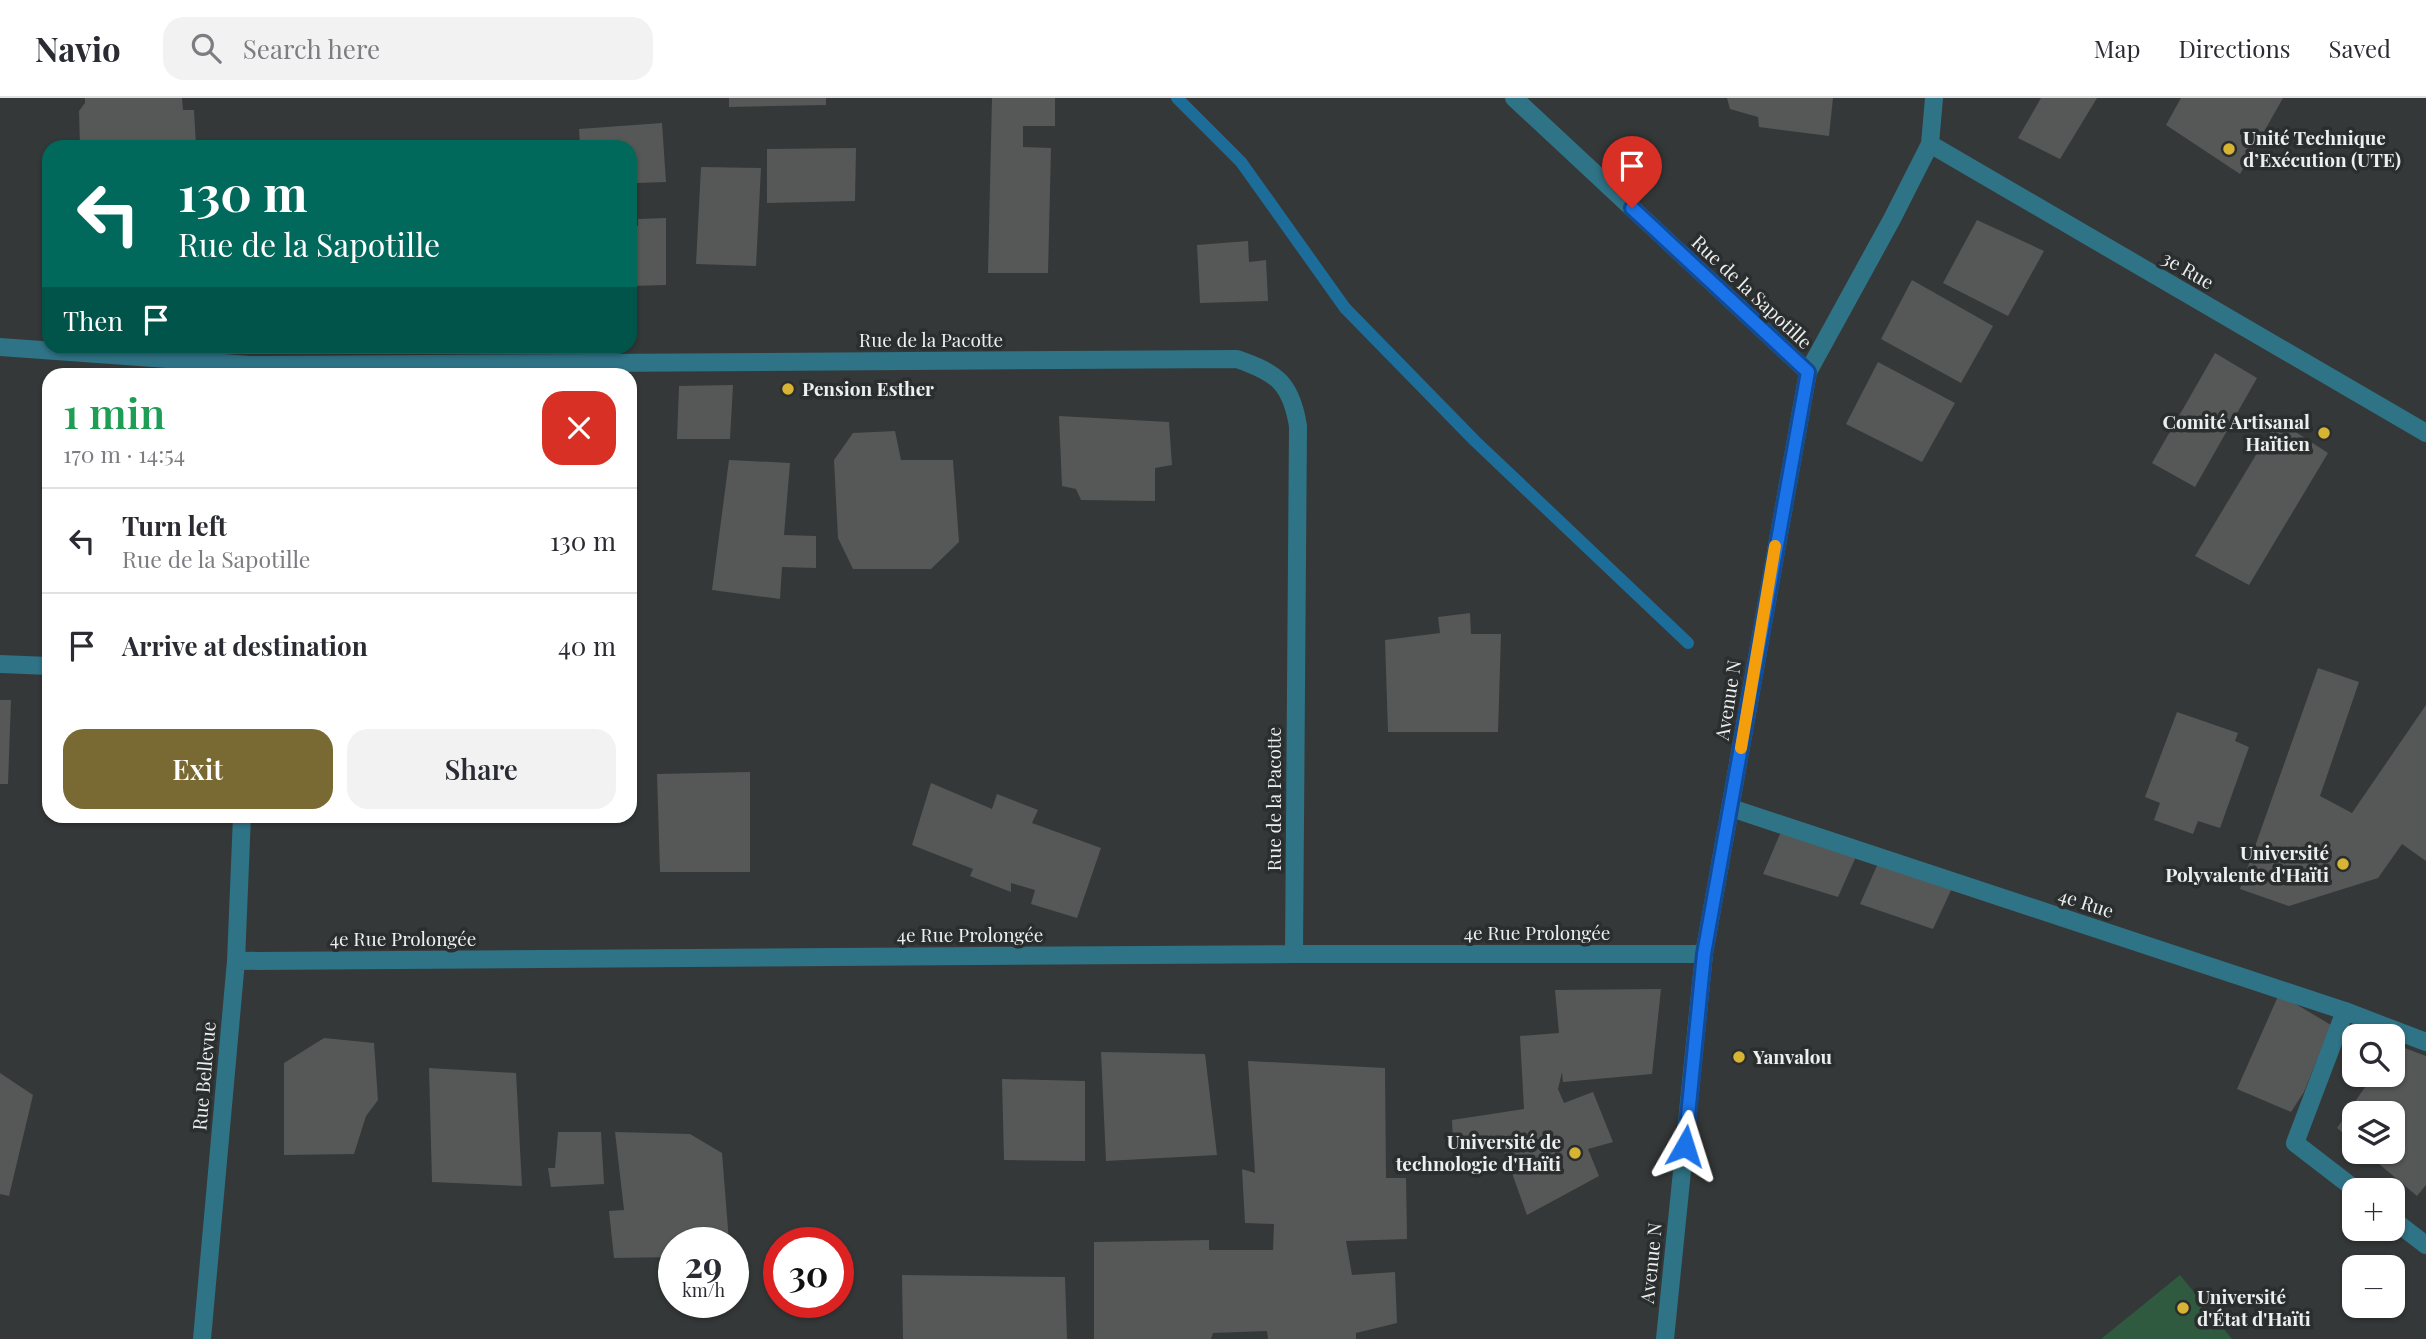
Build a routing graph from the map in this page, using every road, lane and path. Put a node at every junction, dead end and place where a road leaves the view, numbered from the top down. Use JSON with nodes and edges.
{"nodes":[{"id":1,"x":1514,"y":98,"type":"edge"},
{"id":2,"x":1934,"y":98,"type":"edge"},
{"id":3,"x":1930,"y":144,"type":"junction"},
{"id":4,"x":0,"y":347,"type":"edge"},
{"id":5,"x":42,"y":351,"type":"edge"},
{"id":6,"x":76,"y":354,"type":"edge"},
{"id":7,"x":228,"y":368,"type":"edge"},
{"id":8,"x":429,"y":368,"type":"edge"},
{"id":9,"x":1808,"y":372,"type":"junction"},
{"id":10,"x":2426,"y":433,"type":"edge"},
{"id":11,"x":0,"y":664,"type":"edge"},
{"id":12,"x":42,"y":666,"type":"edge"},
{"id":13,"x":1731,"y":808,"type":"junction"},
{"id":14,"x":242,"y":823,"type":"edge"},
{"id":15,"x":1294,"y":954,"type":"junction"},
{"id":16,"x":1704,"y":954,"type":"junction"},
{"id":17,"x":236,"y":961,"type":"junction"},
{"id":18,"x":2345,"y":1011,"type":"junction"},
{"id":19,"x":2426,"y":1042,"type":"edge"},
{"id":20,"x":2342,"y":1179,"type":"edge"},
{"id":21,"x":2405,"y":1229,"type":"edge"},
{"id":22,"x":2426,"y":1245,"type":"edge"},
{"id":23,"x":202,"y":1339,"type":"edge"},
{"id":24,"x":1665,"y":1339,"type":"edge"}],
"edges":[{"from":1,"to":9,"type":"street","name":"Rue de la Sapotille"},
{"from":2,"to":3,"type":"street","name":"Avenue N"},
{"from":3,"to":9,"type":"street","name":"Avenue N"},
{"from":3,"to":10,"type":"street","name":"3e Rue"},
{"from":4,"to":5,"type":"street","name":"Rue de la Pacotte"},
{"from":6,"to":7,"type":"street","name":"Rue de la Pacotte"},
{"from":8,"to":15,"type":"street","name":"Rue de la Pacotte"},
{"from":9,"to":13,"type":"street","name":"Avenue N"},
{"from":11,"to":12,"type":"street"},
{"from":13,"to":16,"type":"street","name":"Avenue N"},
{"from":13,"to":18,"type":"street","name":"4e Rue"},
{"from":14,"to":17,"type":"street","name":"Rue Bellevue"},
{"from":15,"to":16,"type":"street","name":"4e Rue Prolongée"},
{"from":15,"to":17,"type":"street","name":"4e Rue Prolongée"},
{"from":16,"to":24,"type":"street","name":"Avenue N"},
{"from":17,"to":23,"type":"street","name":"Rue Bellevue"},
{"from":18,"to":19,"type":"street","name":"4e Rue"},
{"from":18,"to":20,"type":"street"},
{"from":21,"to":22,"type":"street"}]}
